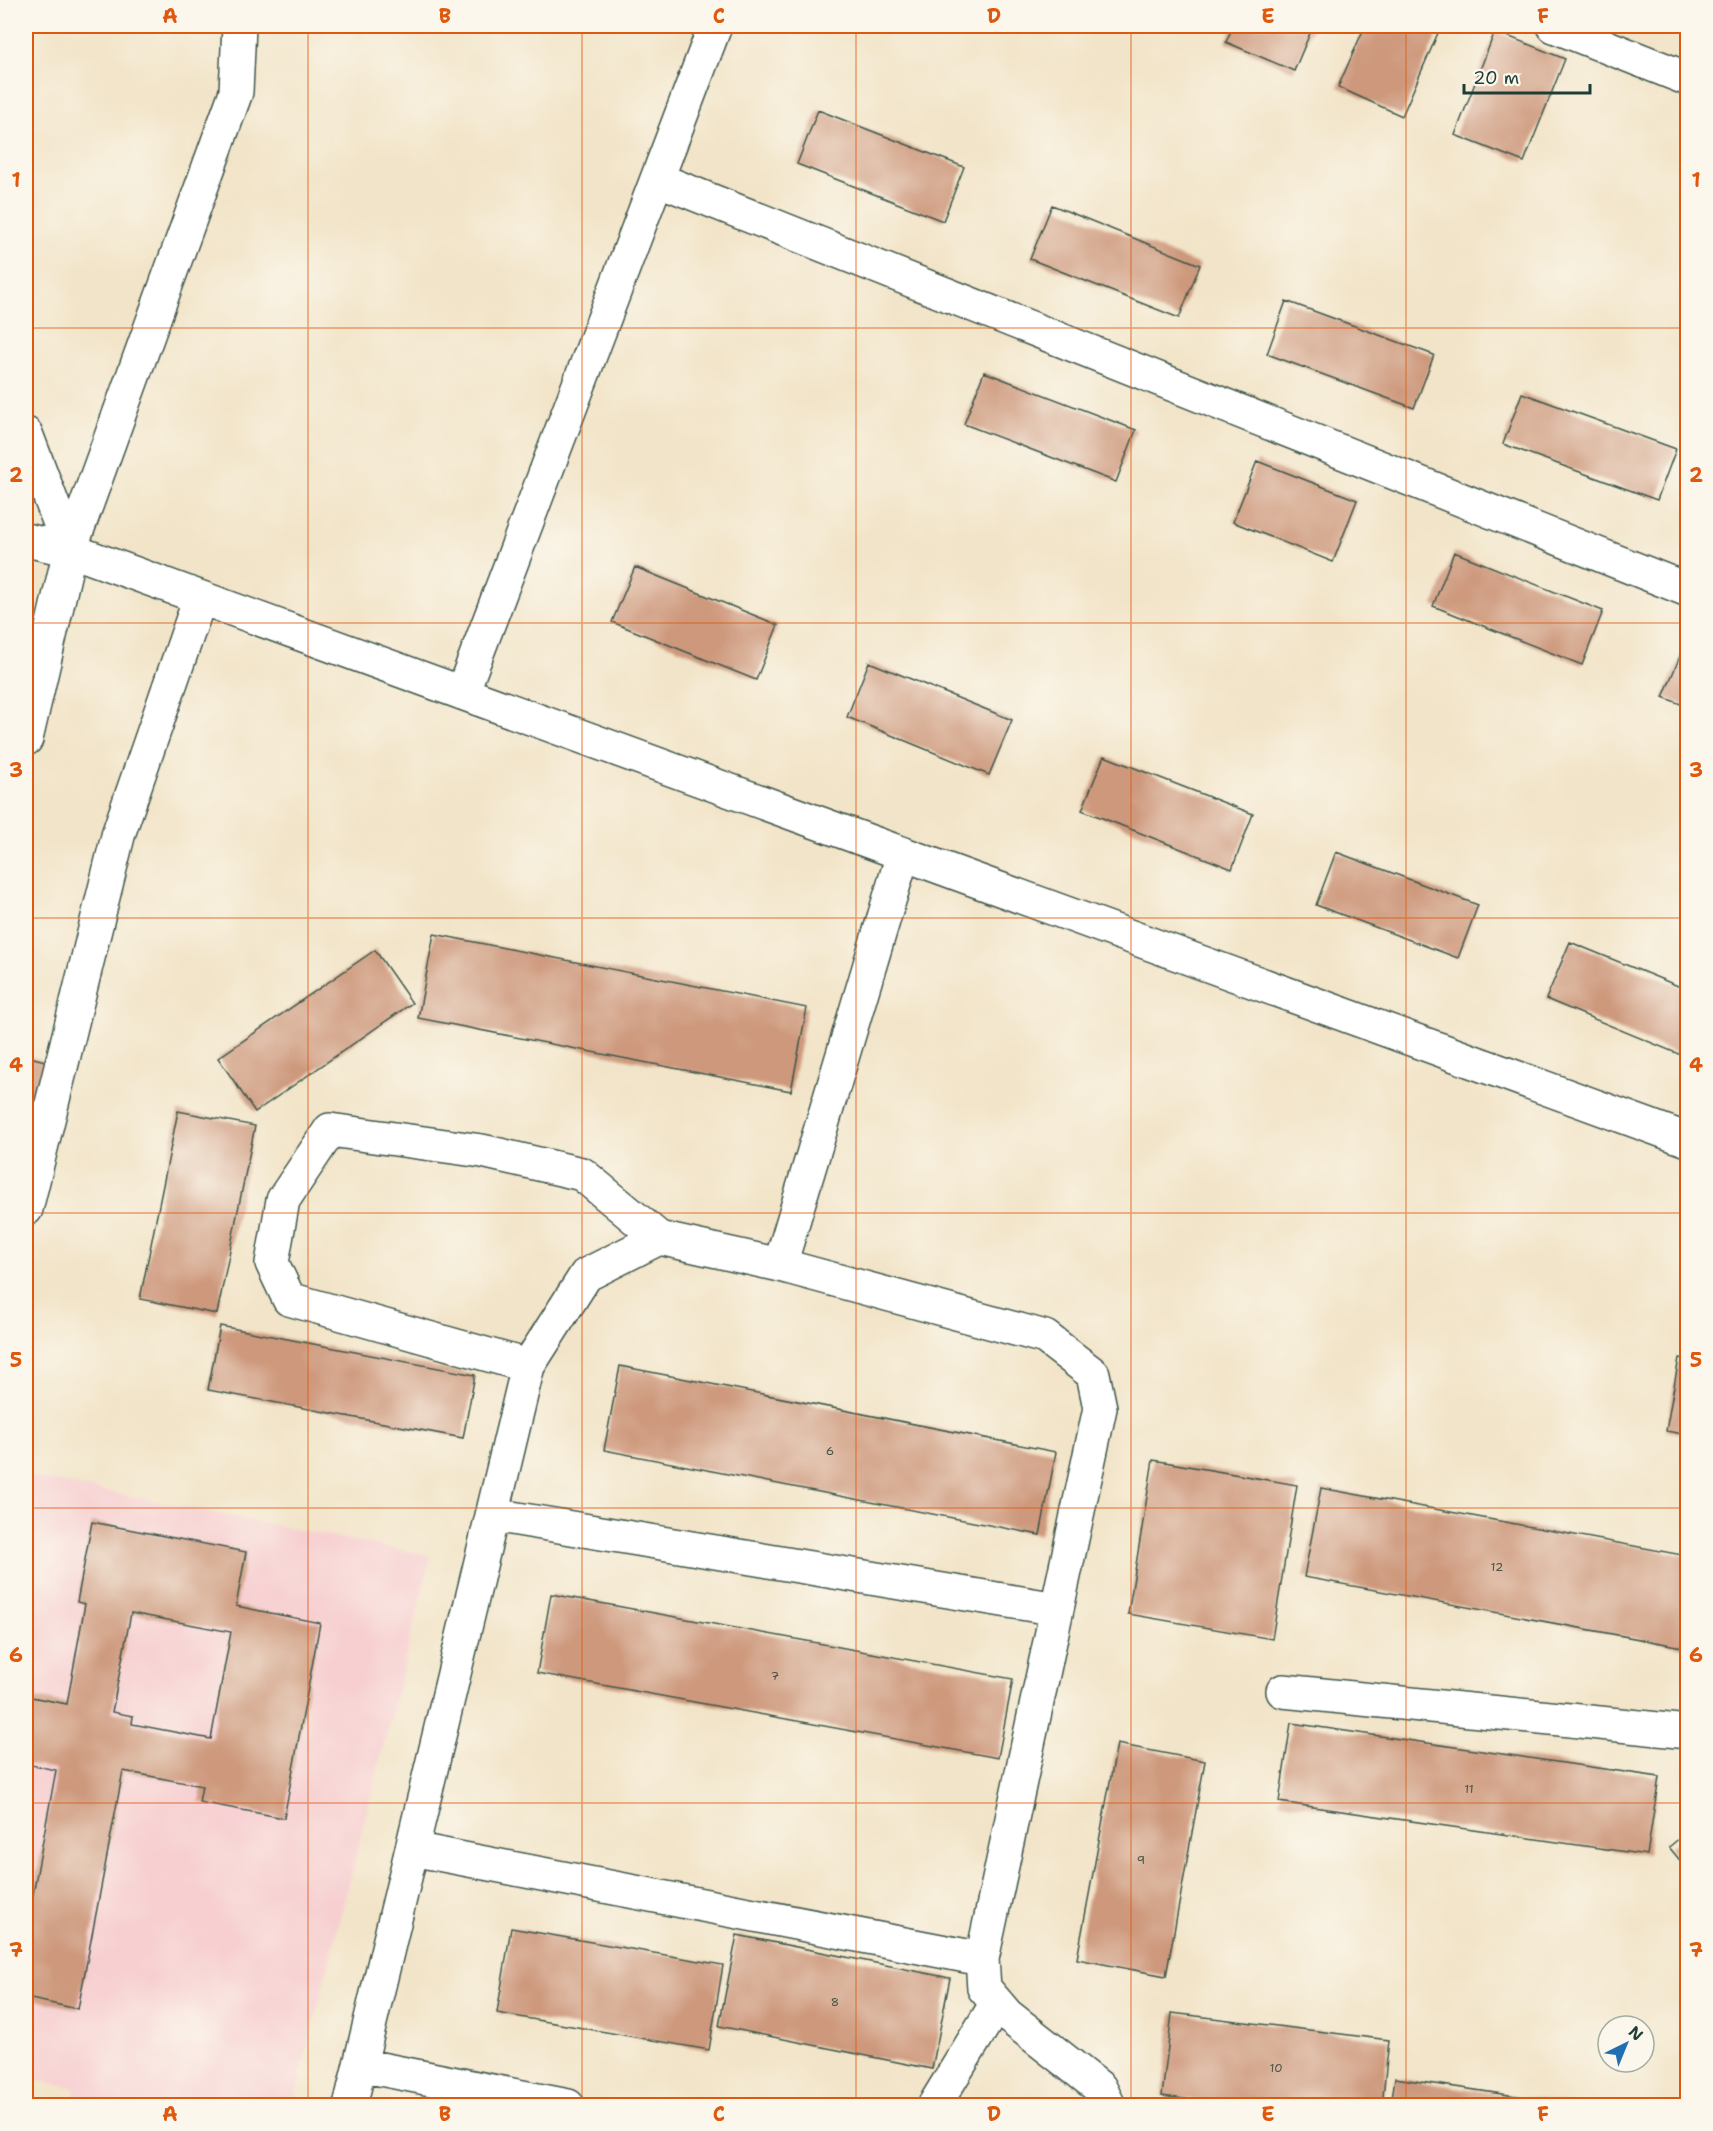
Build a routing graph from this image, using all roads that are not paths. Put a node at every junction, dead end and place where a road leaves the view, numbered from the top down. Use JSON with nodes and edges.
{"nodes":[{"id":1,"x":239,"y":26,"type":"edge"},
{"id":2,"x":715,"y":26,"type":"edge"},
{"id":3,"x":1554,"y":26,"type":"edge"},
{"id":4,"x":1688,"y":79,"type":"edge"},
{"id":5,"x":657,"y":179,"type":"junction"},
{"id":6,"x":26,"y":434,"type":"edge"},
{"id":7,"x":26,"y":540,"type":"edge"},
{"id":8,"x":70,"y":550,"type":"junction"},
{"id":9,"x":1688,"y":590,"type":"edge"},
{"id":10,"x":200,"y":598,"type":"junction"},
{"id":11,"x":462,"y":693,"type":"junction"},
{"id":12,"x":26,"y":739,"type":"edge"},
{"id":13,"x":903,"y":854,"type":"junction"},
{"id":14,"x":1688,"y":1140,"type":"edge"},
{"id":15,"x":26,"y":1209,"type":"edge"},
{"id":16,"x":659,"y":1238,"type":"junction"},
{"id":17,"x":780,"y":1265,"type":"junction"},
{"id":18,"x":528,"y":1366,"type":"junction"},
{"id":19,"x":493,"y":1515,"type":"junction"},
{"id":20,"x":1057,"y":1609,"type":"junction"},
{"id":21,"x":1283,"y":1691,"type":"dead end"},
{"id":22,"x":1688,"y":1732,"type":"edge"},
{"id":23,"x":412,"y":1849,"type":"junction"},
{"id":24,"x":982,"y":1959,"type":"junction"},
{"id":25,"x":996,"y":2003,"type":"junction"},
{"id":26,"x":360,"y":2065,"type":"junction"},
{"id":27,"x":350,"y":2106,"type":"edge"},
{"id":28,"x":568,"y":2106,"type":"edge"},
{"id":29,"x":934,"y":2106,"type":"edge"},
{"id":30,"x":1109,"y":2106,"type":"edge"}],
"edges":[{"from":1,"to":8,"type":"street"},
{"from":2,"to":5,"type":"street"},
{"from":3,"to":4,"type":"street"},
{"from":5,"to":9,"type":"street"},
{"from":5,"to":11,"type":"street"},
{"from":6,"to":8,"type":"street"},
{"from":7,"to":8,"type":"street"},
{"from":8,"to":10,"type":"street"},
{"from":8,"to":12,"type":"street"},
{"from":10,"to":11,"type":"street"},
{"from":10,"to":15,"type":"street"},
{"from":11,"to":13,"type":"street"},
{"from":13,"to":14,"type":"street"},
{"from":13,"to":17,"type":"street"},
{"from":16,"to":17,"type":"street"},
{"from":16,"to":18,"type":"street"},
{"from":16,"to":18,"type":"street"},
{"from":17,"to":20,"type":"street"},
{"from":18,"to":19,"type":"street"},
{"from":19,"to":20,"type":"street"},
{"from":19,"to":23,"type":"street"},
{"from":20,"to":24,"type":"street"},
{"from":21,"to":22,"type":"street"},
{"from":23,"to":24,"type":"street"},
{"from":23,"to":26,"type":"street"},
{"from":24,"to":25,"type":"street"},
{"from":25,"to":29,"type":"street"},
{"from":25,"to":30,"type":"street"},
{"from":26,"to":27,"type":"street"},
{"from":26,"to":28,"type":"street"}]}
